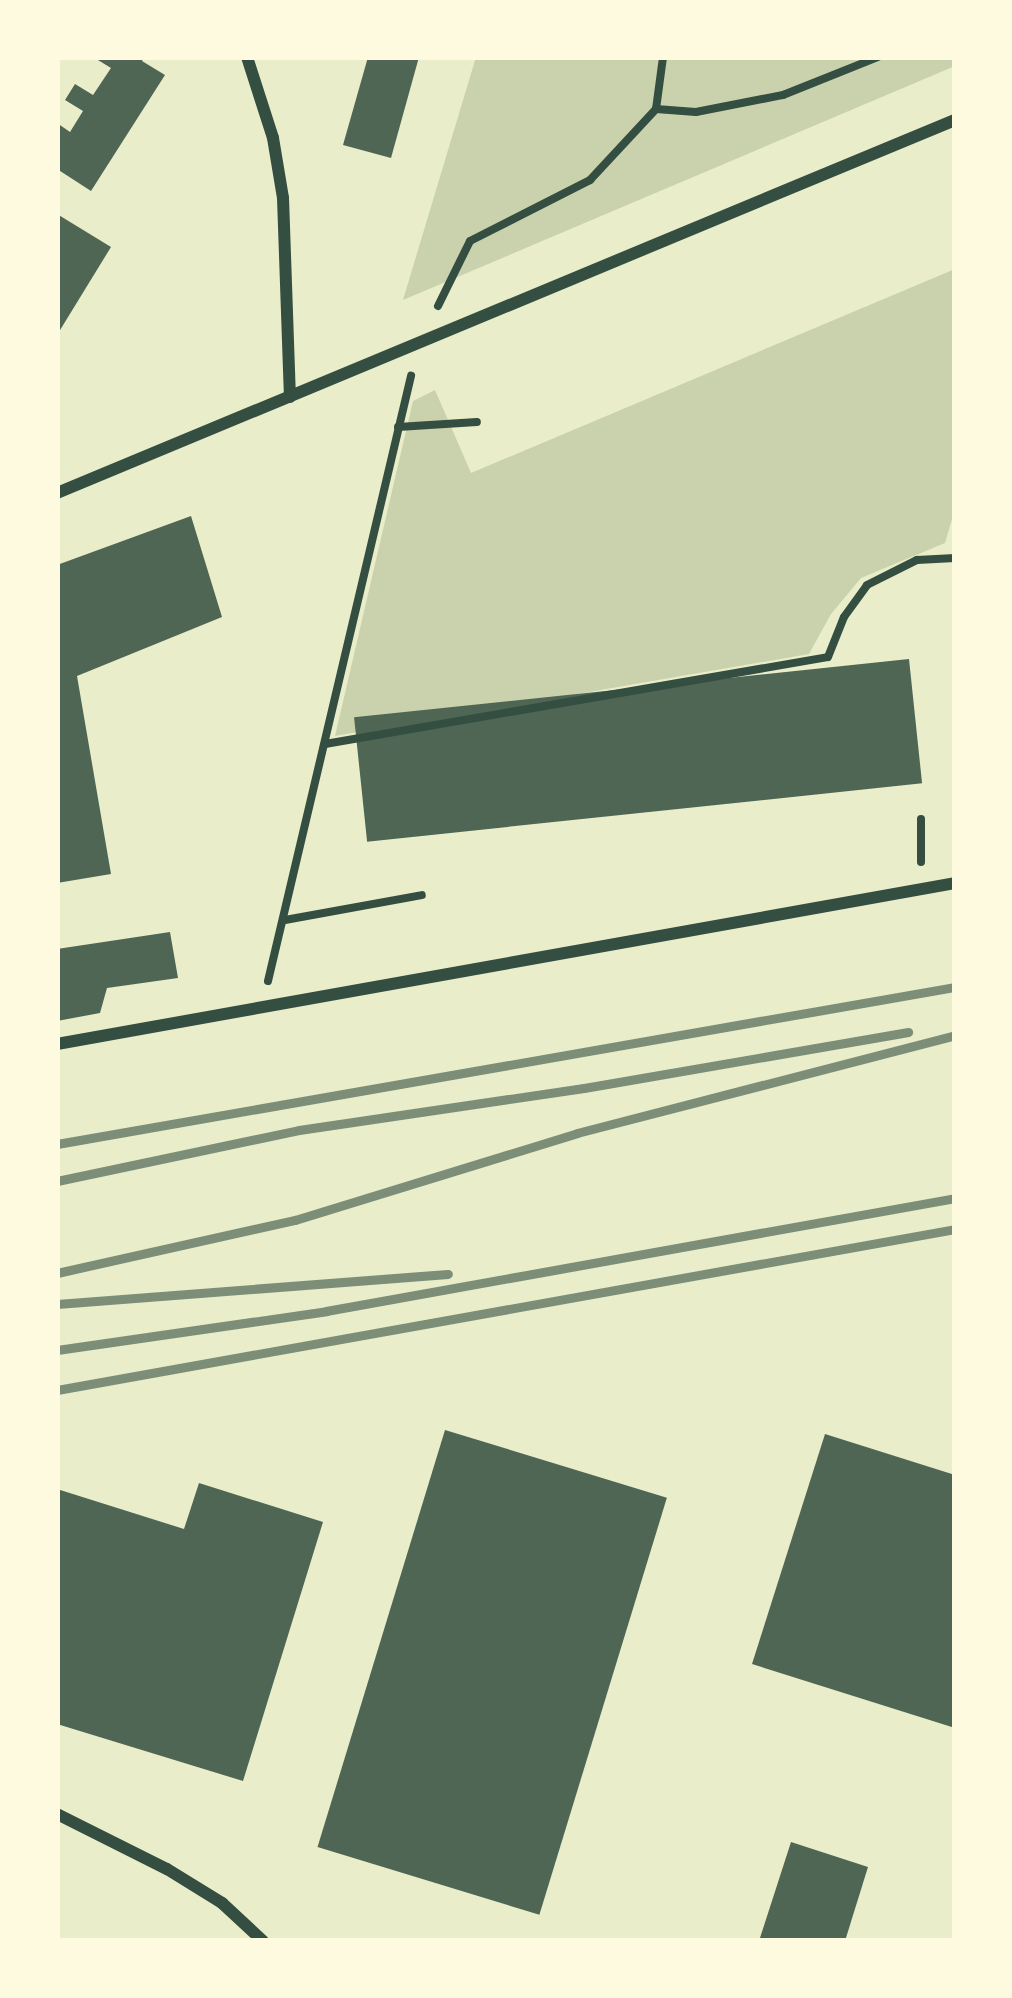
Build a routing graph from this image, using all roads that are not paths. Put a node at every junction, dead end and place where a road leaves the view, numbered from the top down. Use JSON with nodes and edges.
{"nodes":[{"id":1,"x":247,"y":57,"type":"edge"},
{"id":2,"x":955,"y":120,"type":"edge"},
{"id":3,"x":290,"y":397,"type":"junction"},
{"id":4,"x":57,"y":494,"type":"edge"},
{"id":5,"x":955,"y":884,"type":"edge"},
{"id":6,"x":57,"y":1044,"type":"edge"},
{"id":7,"x":57,"y":1814,"type":"edge"},
{"id":8,"x":263,"y":1941,"type":"edge"}],
"edges":[{"from":1,"to":3,"type":"street"},
{"from":2,"to":3,"type":"street"},
{"from":3,"to":4,"type":"street"},
{"from":5,"to":6,"type":"street"},
{"from":7,"to":8,"type":"street"}]}
